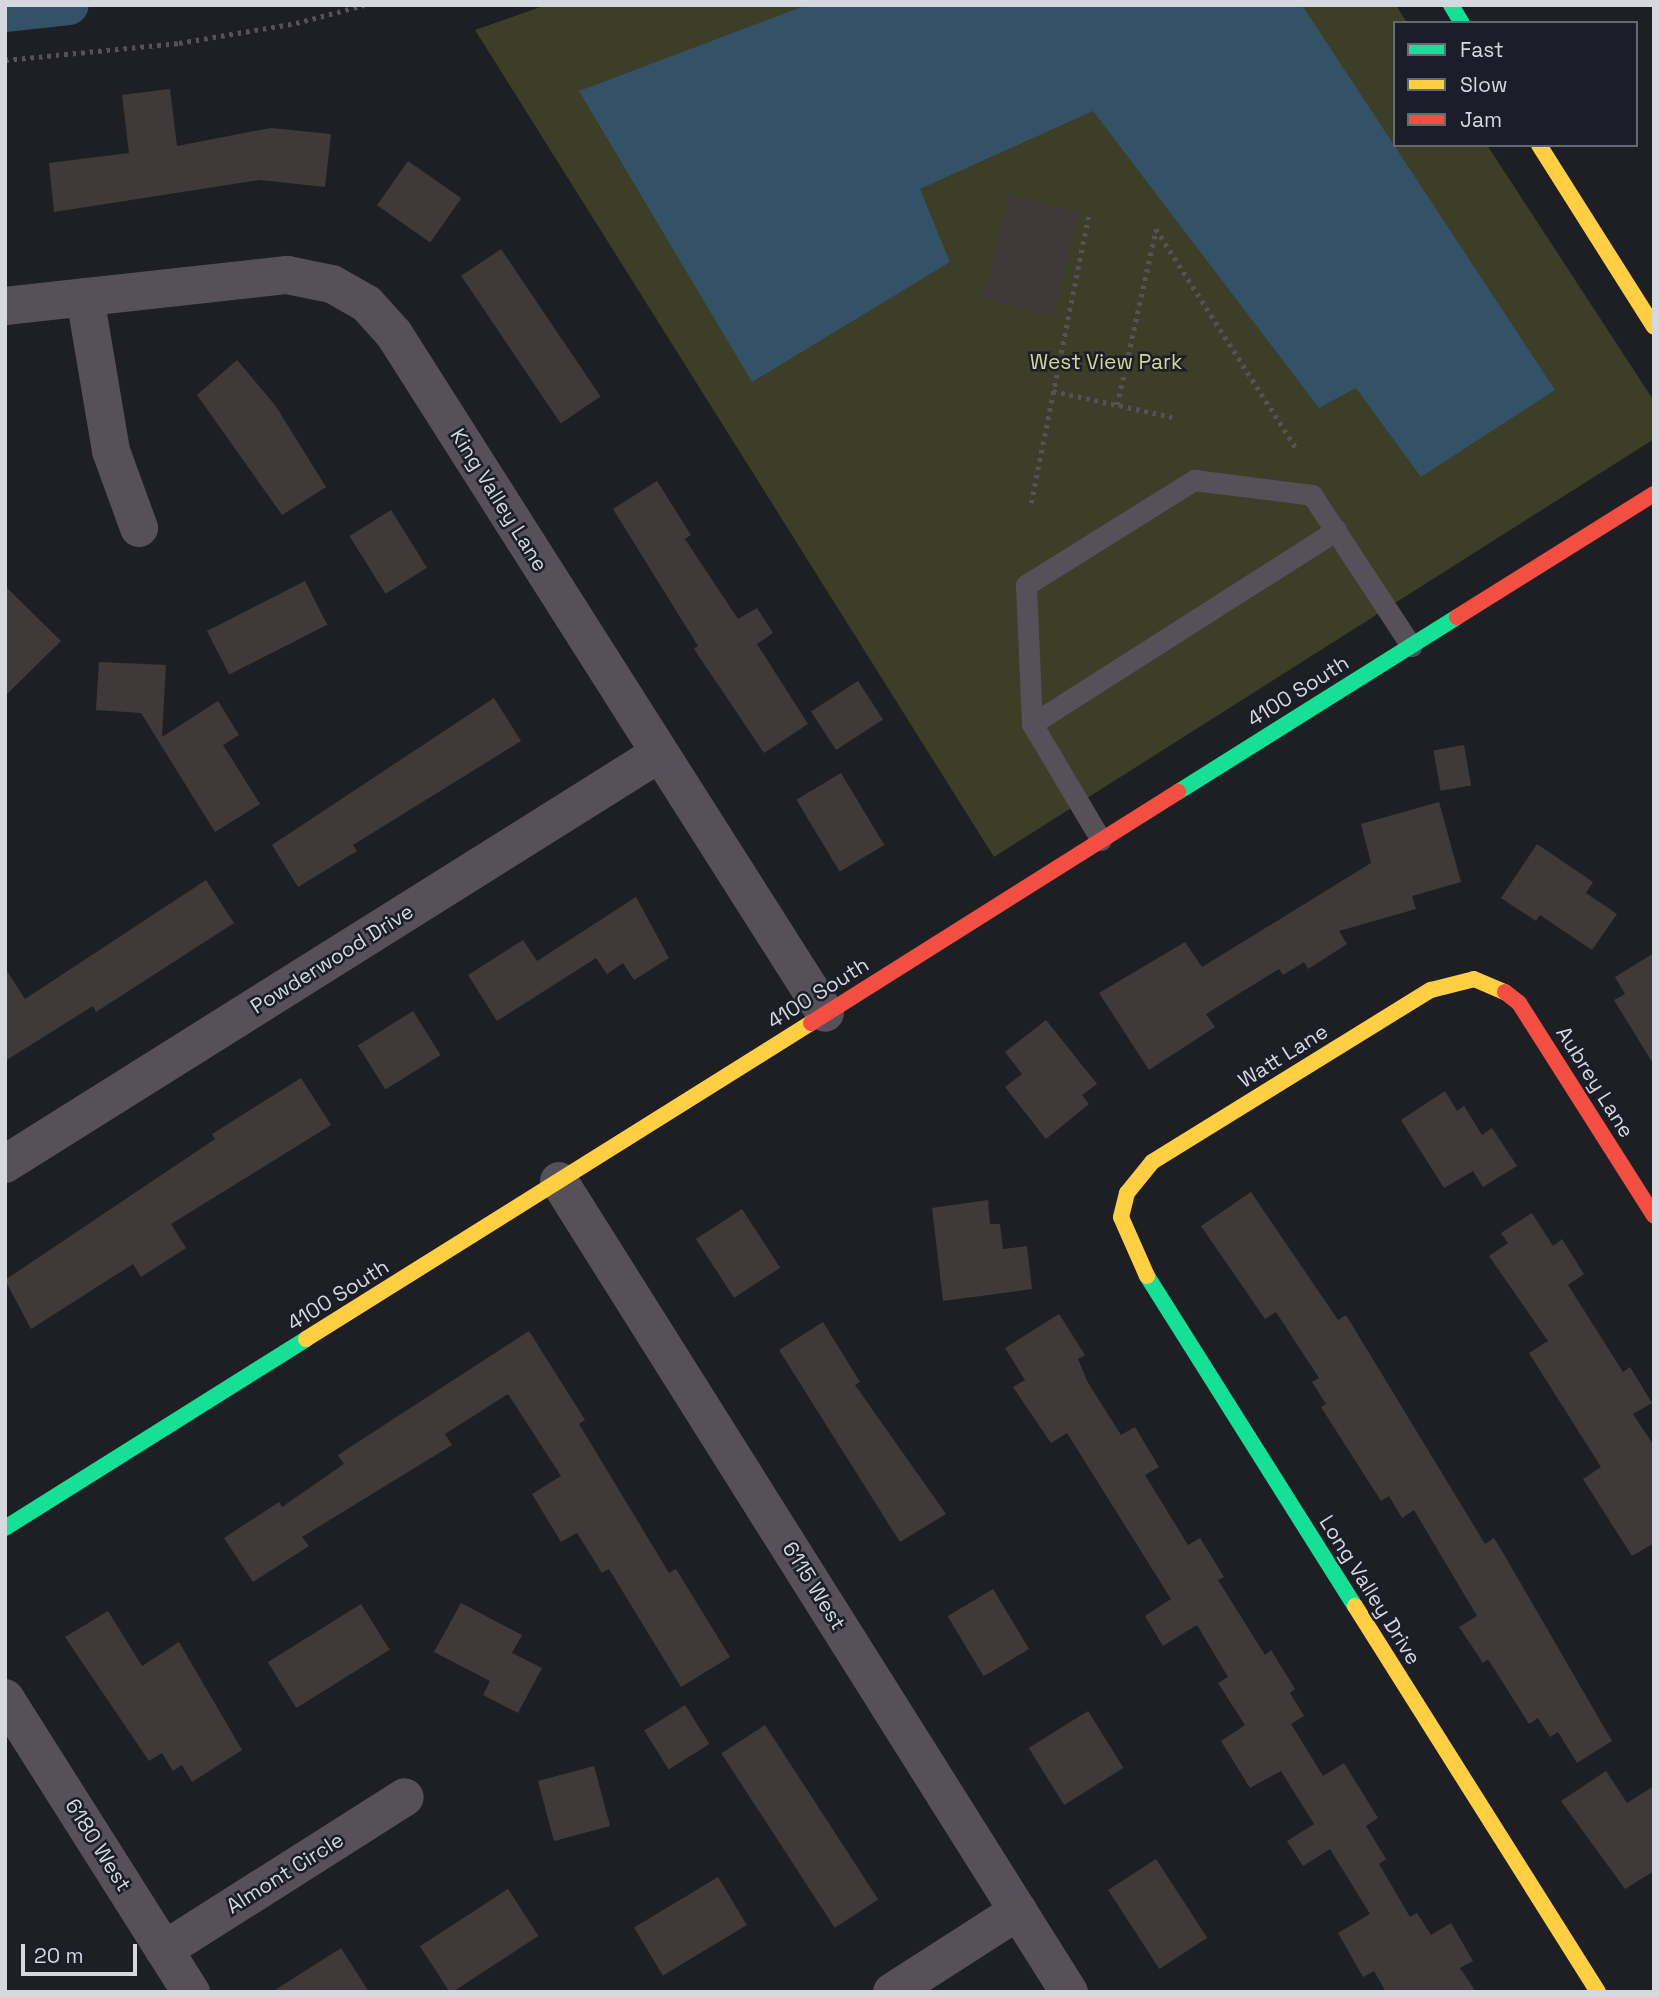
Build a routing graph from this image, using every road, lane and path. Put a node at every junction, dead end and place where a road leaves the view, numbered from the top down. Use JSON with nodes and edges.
{"nodes":[{"id":1,"x":364,"y":5,"type":"edge"},
{"id":2,"x":1451,"y":5,"type":"edge"},
{"id":3,"x":1461,"y":21,"type":"edge"},
{"id":4,"x":5,"y":60,"type":"edge"},
{"id":5,"x":1540,"y":147,"type":"edge"},
{"id":6,"x":1088,"y":217,"type":"dead end"},
{"id":7,"x":86,"y":297,"type":"junction"},
{"id":8,"x":5,"y":306,"type":"edge"},
{"id":9,"x":1654,"y":327,"type":"edge"},
{"id":10,"x":1053,"y":391,"type":"junction"},
{"id":11,"x":1117,"y":405,"type":"junction"},
{"id":12,"x":1172,"y":417,"type":"dead end"},
{"id":13,"x":1296,"y":448,"type":"dead end"},
{"id":14,"x":1654,"y":494,"type":"edge"},
{"id":15,"x":1031,"y":503,"type":"dead end"},
{"id":16,"x":139,"y":528,"type":"dead end"},
{"id":17,"x":1336,"y":530,"type":"junction"},
{"id":18,"x":1410,"y":646,"type":"junction"},
{"id":19,"x":1032,"y":724,"type":"junction"},
{"id":20,"x":660,"y":753,"type":"junction"},
{"id":21,"x":1101,"y":840,"type":"junction"},
{"id":22,"x":1488,"y":982,"type":"joint"},
{"id":23,"x":825,"y":1013,"type":"junction"},
{"id":24,"x":5,"y":1164,"type":"edge"},
{"id":25,"x":559,"y":1181,"type":"junction"},
{"id":26,"x":1123,"y":1205,"type":"joint"},
{"id":27,"x":1654,"y":1216,"type":"edge"},
{"id":28,"x":5,"y":1528,"type":"edge"},
{"id":29,"x":5,"y":1698,"type":"edge"},
{"id":30,"x":405,"y":1797,"type":"dead end"},
{"id":31,"x":1018,"y":1911,"type":"junction"},
{"id":32,"x":164,"y":1950,"type":"junction"},
{"id":33,"x":191,"y":1992,"type":"edge"},
{"id":34,"x":892,"y":1992,"type":"edge"},
{"id":35,"x":1069,"y":1992,"type":"edge"},
{"id":36,"x":1598,"y":1992,"type":"edge"}],
"edges":[{"from":1,"to":4,"type":"path"},
{"from":2,"to":3,"type":"main road"},
{"from":5,"to":9,"type":"main road"},
{"from":6,"to":10,"type":"path"},
{"from":7,"to":8,"type":"street","name":"King Valley Lane"},
{"from":7,"to":16,"type":"street"},
{"from":7,"to":20,"type":"street","name":"King Valley Lane"},
{"from":10,"to":11,"type":"path"},
{"from":10,"to":15,"type":"path"},
{"from":11,"to":12,"type":"path"},
{"from":11,"to":13,"type":"path"},
{"from":14,"to":18,"type":"main road","name":"4100 South"},
{"from":17,"to":18,"type":"lane"},
{"from":17,"to":19,"type":"lane"},
{"from":17,"to":19,"type":"lane"},
{"from":18,"to":21,"type":"main road","name":"4100 South"},
{"from":19,"to":21,"type":"lane"},
{"from":20,"to":23,"type":"street","name":"King Valley Lane"},
{"from":20,"to":24,"type":"street","name":"Powderwood Drive"},
{"from":21,"to":23,"type":"main road","name":"4100 South"},
{"from":22,"to":26,"type":"main road","name":"Watt Lane"},
{"from":22,"to":27,"type":"main road","name":"Aubrey Lane"},
{"from":23,"to":25,"type":"main road","name":"4100 South"},
{"from":25,"to":28,"type":"main road","name":"4100 South"},
{"from":25,"to":31,"type":"street","name":"6115 West"},
{"from":26,"to":36,"type":"main road","name":"Long Valley Drive"},
{"from":29,"to":32,"type":"street","name":"6180 West"},
{"from":30,"to":32,"type":"street","name":"Almont Circle"},
{"from":31,"to":34,"type":"street"},
{"from":31,"to":35,"type":"street","name":"6115 West"},
{"from":32,"to":33,"type":"street","name":"6180 West"}]}
